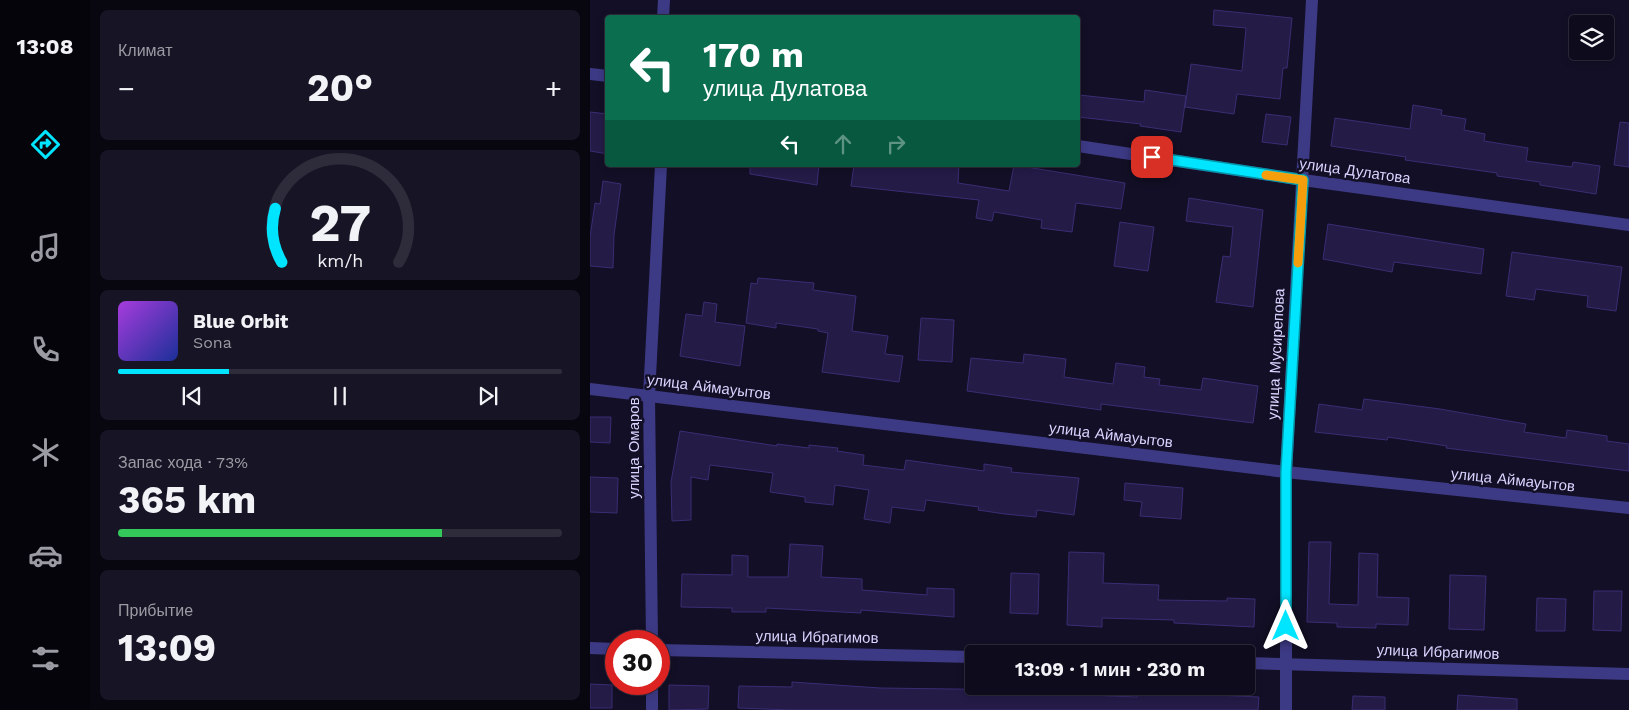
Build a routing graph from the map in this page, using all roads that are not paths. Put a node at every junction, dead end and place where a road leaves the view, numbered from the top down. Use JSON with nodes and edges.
{"nodes":[{"id":1,"x":664,"y":0,"type":"edge"},
{"id":2,"x":1312,"y":0,"type":"edge"},
{"id":3,"x":663,"y":15,"type":"edge"},
{"id":4,"x":590,"y":74,"type":"edge"},
{"id":5,"x":605,"y":76,"type":"edge"},
{"id":6,"x":1080,"y":146,"type":"edge"},
{"id":7,"x":661,"y":167,"type":"edge"},
{"id":8,"x":1303,"y":180,"type":"junction"},
{"id":9,"x":1629,"y":225,"type":"edge"},
{"id":10,"x":590,"y":389,"type":"edge"},
{"id":11,"x":649,"y":396,"type":"junction"},
{"id":12,"x":1286,"y":472,"type":"junction"},
{"id":13,"x":1629,"y":508,"type":"edge"},
{"id":14,"x":652,"y":630,"type":"edge"},
{"id":15,"x":590,"y":648,"type":"edge"},
{"id":16,"x":605,"y":649,"type":"edge"},
{"id":17,"x":670,"y":650,"type":"edge"},
{"id":18,"x":965,"y":657,"type":"edge"},
{"id":19,"x":1255,"y":664,"type":"edge"},
{"id":20,"x":1286,"y":664,"type":"junction"},
{"id":21,"x":1629,"y":674,"type":"edge"},
{"id":22,"x":652,"y":695,"type":"edge"},
{"id":23,"x":652,"y":710,"type":"edge"},
{"id":24,"x":1286,"y":710,"type":"edge"}],
"edges":[{"from":1,"to":3,"type":"street"},
{"from":2,"to":8,"type":"street","name":"улица Мусирепова"},
{"from":4,"to":5,"type":"street"},
{"from":6,"to":8,"type":"street","name":"улица Дулатова"},
{"from":7,"to":11,"type":"street","name":"улица Омаров"},
{"from":8,"to":9,"type":"street","name":"улица Дулатова"},
{"from":8,"to":12,"type":"street","name":"улица Мусирепова"},
{"from":10,"to":11,"type":"street","name":"улица Аймауытов"},
{"from":11,"to":12,"type":"street","name":"улица Аймауытов"},
{"from":11,"to":14,"type":"street","name":"улица Омаров"},
{"from":12,"to":13,"type":"street","name":"улица Аймауытов"},
{"from":12,"to":20,"type":"street","name":"улица Мусирепова"},
{"from":15,"to":16,"type":"street"},
{"from":17,"to":18,"type":"street","name":"улица Ибрагимов"},
{"from":19,"to":20,"type":"street","name":"улица Ибрагимов"},
{"from":20,"to":21,"type":"street","name":"улица Ибрагимов"},
{"from":20,"to":24,"type":"street","name":"улица Мусирепова"},
{"from":22,"to":23,"type":"street"}]}
